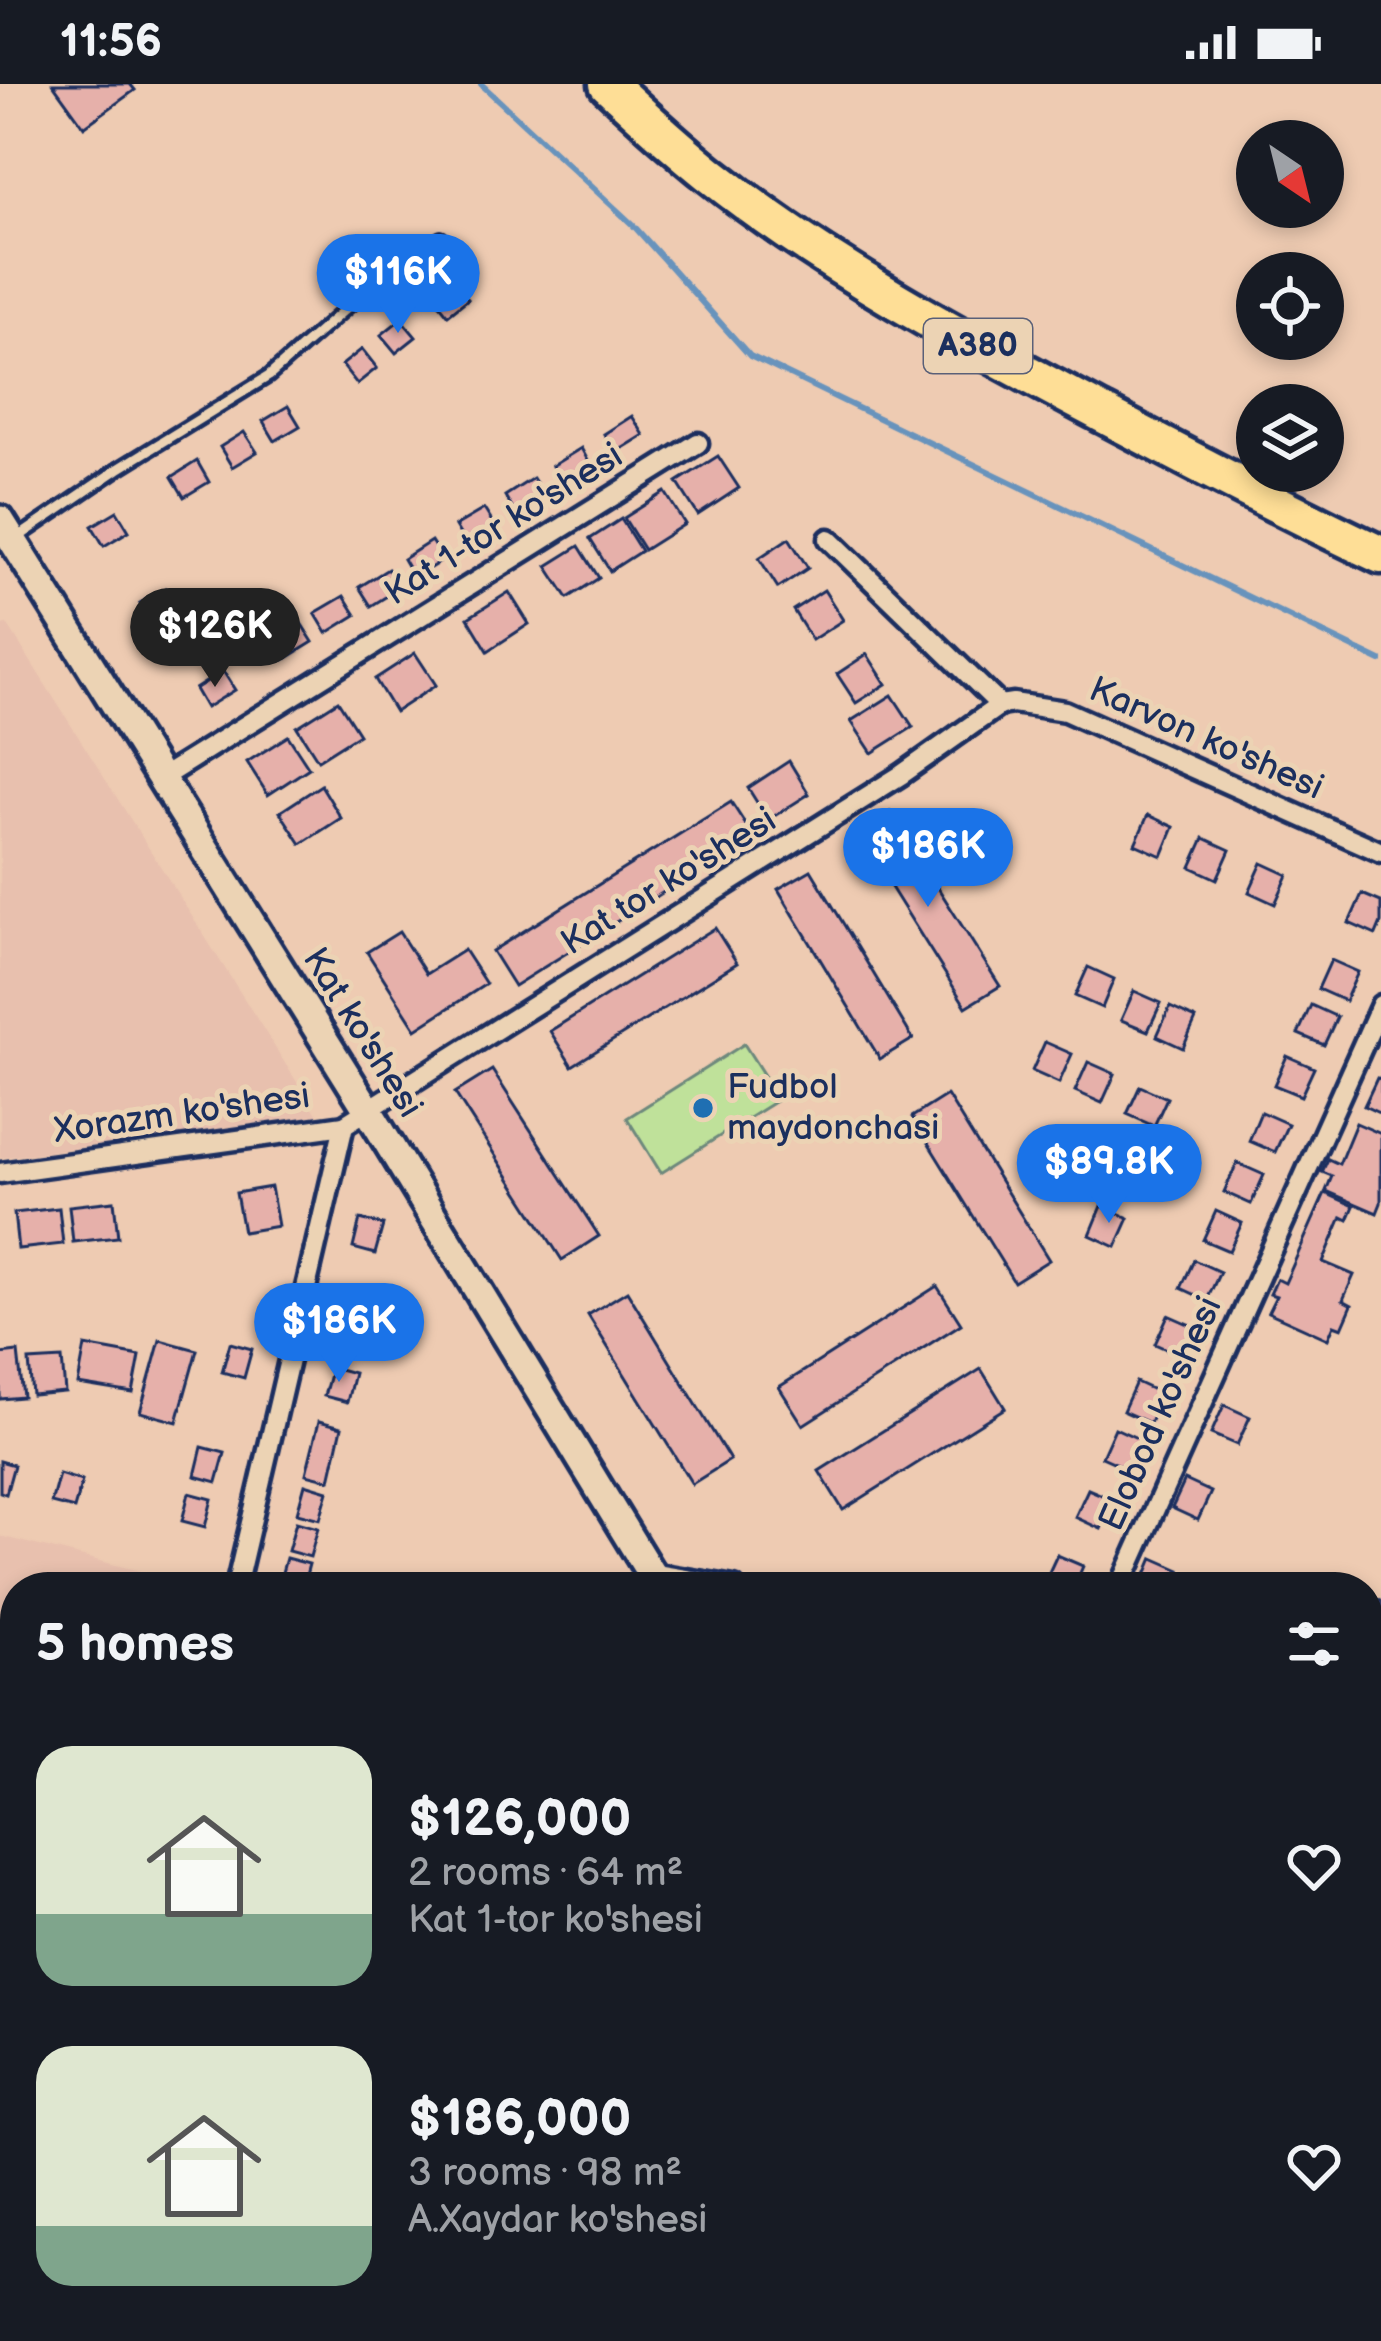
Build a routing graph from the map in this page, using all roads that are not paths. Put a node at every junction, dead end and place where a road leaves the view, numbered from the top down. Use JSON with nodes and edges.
{"nodes":[{"id":1,"x":608,"y":84,"type":"edge"},
{"id":2,"x":441,"y":238,"type":"dead end"},
{"id":3,"x":698,"y":443,"type":"dead end"},
{"id":4,"x":6,"y":531,"type":"edge"},
{"id":5,"x":829,"y":539,"type":"dead end"},
{"id":6,"x":1381,"y":555,"type":"edge"},
{"id":7,"x":1000,"y":705,"type":"junction"},
{"id":8,"x":161,"y":778,"type":"junction"},
{"id":9,"x":1381,"y":852,"type":"edge"},
{"id":10,"x":1381,"y":1005,"type":"edge"},
{"id":11,"x":356,"y":1118,"type":"junction"},
{"id":12,"x":0,"y":1173,"type":"edge"},
{"id":13,"x":240,"y":1572,"type":"edge"},
{"id":14,"x":650,"y":1572,"type":"edge"},
{"id":15,"x":1127,"y":1572,"type":"edge"}],
"edges":[{"from":1,"to":6,"type":"highway","number":"A380"},
{"from":2,"to":4,"type":"lane"},
{"from":3,"to":8,"type":"street","name":"Kat 1-tor ko'shesi"},
{"from":4,"to":8,"type":"street","name":"Kat ko'shesi"},
{"from":5,"to":7,"type":"street"},
{"from":7,"to":9,"type":"street","name":"Karvon ko'shesi"},
{"from":7,"to":11,"type":"street","name":"Kat tor ko'shesi"},
{"from":8,"to":11,"type":"street","name":"Kat ko'shesi"},
{"from":10,"to":15,"type":"street","name":"Elobod ko'shesi"},
{"from":11,"to":12,"type":"street","name":"Xorazm ko'shesi"},
{"from":11,"to":13,"type":"street"},
{"from":11,"to":14,"type":"street","name":"Kat ko'shesi"}]}
